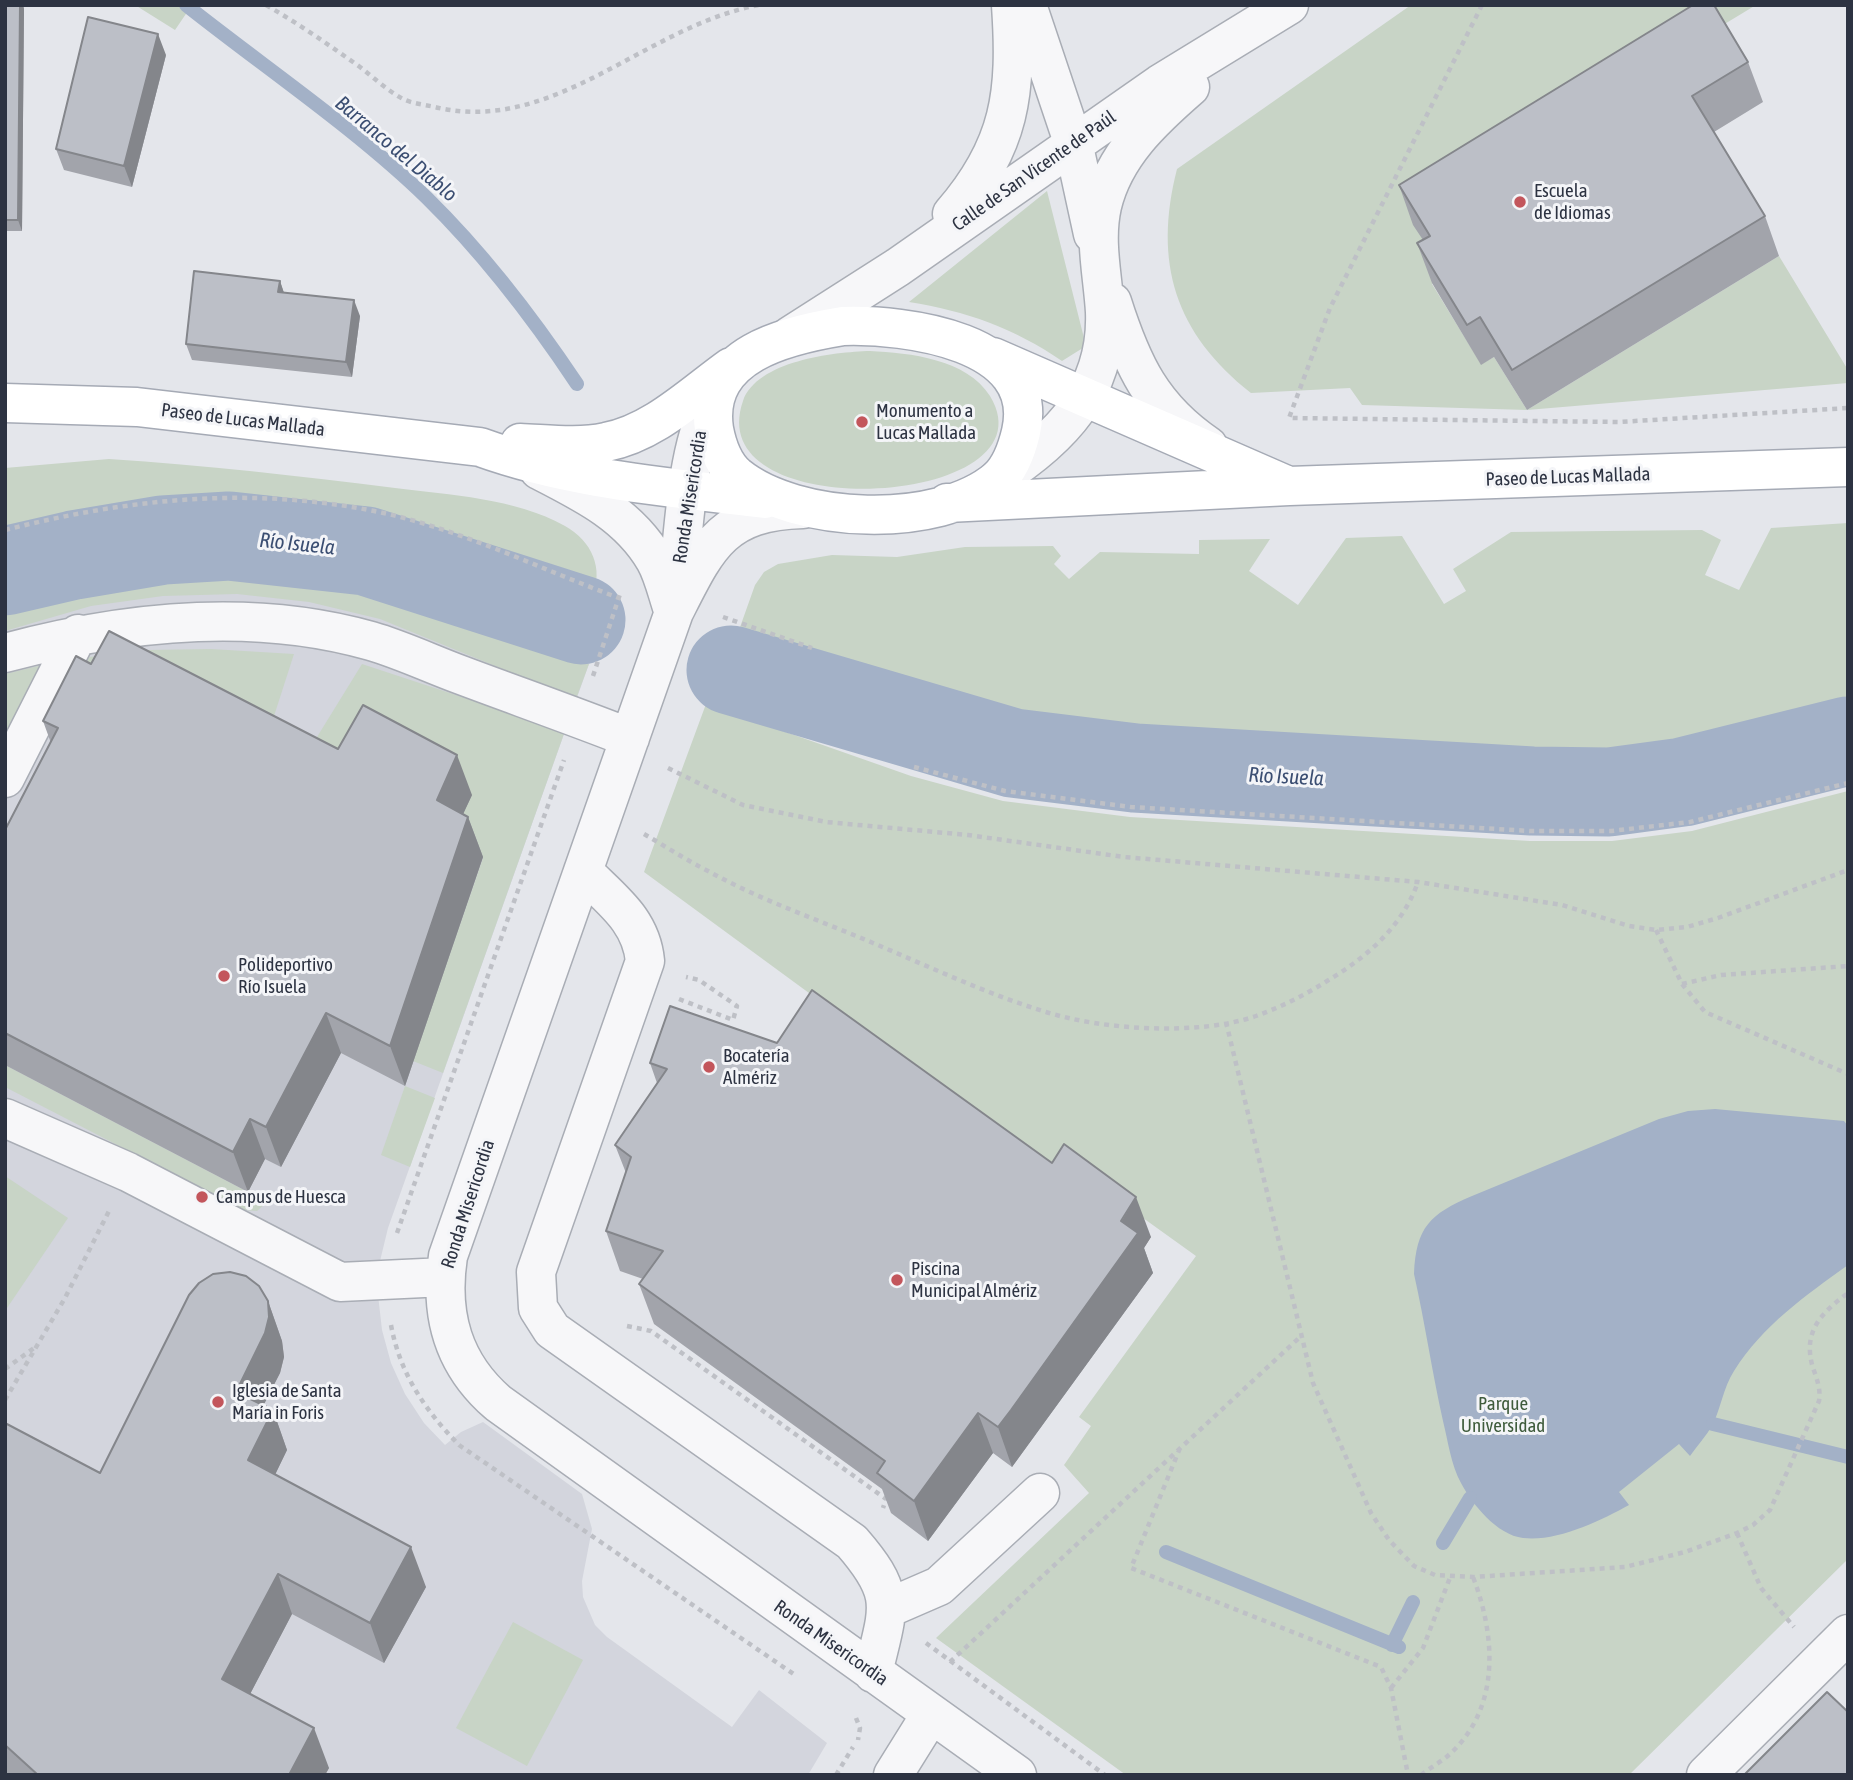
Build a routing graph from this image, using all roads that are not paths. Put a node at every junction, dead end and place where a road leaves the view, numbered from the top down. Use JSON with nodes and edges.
{"nodes":[{"id":1,"x":1011,"y":5,"type":"edge"},
{"id":2,"x":1027,"y":5,"type":"edge"},
{"id":3,"x":1285,"y":8,"type":"edge"},
{"id":4,"x":1073,"y":142,"type":"junction"},
{"id":5,"x":1098,"y":255,"type":"junction"},
{"id":6,"x":898,"y":267,"type":"junction"},
{"id":7,"x":789,"y":337,"type":"junction"},
{"id":8,"x":979,"y":351,"type":"junction"},
{"id":9,"x":729,"y":374,"type":"junction"},
{"id":10,"x":1085,"y":396,"type":"junction"},
{"id":11,"x":5,"y":403,"type":"edge"},
{"id":12,"x":480,"y":447,"type":"junction"},
{"id":13,"x":1218,"y":453,"type":"junction"},
{"id":14,"x":527,"y":464,"type":"junction"},
{"id":15,"x":1848,"y":467,"type":"edge"},
{"id":16,"x":998,"y":479,"type":"junction"},
{"id":17,"x":1289,"y":486,"type":"junction"},
{"id":18,"x":690,"y":489,"type":"junction"},
{"id":19,"x":947,"y":503,"type":"junction"},
{"id":20,"x":797,"y":505,"type":"junction"},
{"id":21,"x":674,"y":612,"type":"junction"},
{"id":22,"x":79,"y":634,"type":"junction"},
{"id":23,"x":5,"y":653,"type":"edge"},
{"id":24,"x":630,"y":738,"type":"junction"},
{"id":25,"x":5,"y":778,"type":"edge"},
{"id":26,"x":583,"y":871,"type":"junction"},
{"id":27,"x":5,"y":1118,"type":"edge"},
{"id":28,"x":445,"y":1277,"type":"junction"},
{"id":29,"x":1040,"y":1493,"type":"dead end"},
{"id":30,"x":886,"y":1609,"type":"junction"},
{"id":31,"x":1831,"y":1647,"type":"edge"},
{"id":32,"x":873,"y":1673,"type":"junction"},
{"id":33,"x":931,"y":1714,"type":"junction"},
{"id":34,"x":893,"y":1775,"type":"edge"},
{"id":35,"x":1017,"y":1775,"type":"edge"},
{"id":36,"x":1706,"y":1775,"type":"edge"}],
"edges":[{"from":1,"to":6,"type":"street"},
{"from":2,"to":4,"type":"street"},
{"from":3,"to":4,"type":"street","name":"Calle de San Vicente de Paúl"},
{"from":3,"to":5,"type":"street","name":"Calle de San Vicente de Paúl"},
{"from":4,"to":5,"type":"street"},
{"from":4,"to":6,"type":"street","name":"Calle de San Vicente de Paúl"},
{"from":5,"to":10,"type":"street","name":"Calle de San Vicente de Paúl"},
{"from":5,"to":13,"type":"street"},
{"from":6,"to":7,"type":"street","name":"Calle de San Vicente de Paúl"},
{"from":7,"to":8,"type":"main road","name":"Paseo de Lucas Mallada"},
{"from":7,"to":9,"type":"main road","name":"Paseo de Lucas Mallada"},
{"from":8,"to":10,"type":"main road","name":"Paseo de Lucas Mallada"},
{"from":8,"to":16,"type":"main road"},
{"from":9,"to":12,"type":"main road","name":"Paseo de Lucas Mallada"},
{"from":9,"to":18,"type":"street","name":"Ronda Misericordia"},
{"from":9,"to":20,"type":"main road"},
{"from":10,"to":13,"type":"main road","name":"Paseo de Lucas Mallada"},
{"from":10,"to":16,"type":"street","name":"Calle de San Vicente de Paúl"},
{"from":11,"to":12,"type":"main road","name":"Paseo de Lucas Mallada"},
{"from":12,"to":14,"type":"main road","name":"Paseo de Lucas Mallada"},
{"from":13,"to":17,"type":"main road","name":"Paseo de Lucas Mallada"},
{"from":14,"to":18,"type":"main road","name":"Paseo de Lucas Mallada"},
{"from":14,"to":21,"type":"street","name":"Ronda Misericordia"},
{"from":15,"to":17,"type":"main road","name":"Paseo de Lucas Mallada"},
{"from":16,"to":19,"type":"main road"},
{"from":17,"to":19,"type":"main road","name":"Paseo de Lucas Mallada"},
{"from":18,"to":20,"type":"main road","name":"Paseo de Lucas Mallada"},
{"from":18,"to":21,"type":"street","name":"Ronda Misericordia"},
{"from":19,"to":20,"type":"main road","name":"Paseo de Lucas Mallada"},
{"from":20,"to":21,"type":"street","name":"Ronda Misericordia"},
{"from":21,"to":24,"type":"street","name":"Ronda Misericordia"},
{"from":22,"to":23,"type":"street"},
{"from":22,"to":24,"type":"street"},
{"from":22,"to":25,"type":"street"},
{"from":24,"to":26,"type":"street","name":"Ronda Misericordia"},
{"from":26,"to":28,"type":"street","name":"Ronda Misericordia"},
{"from":26,"to":30,"type":"street"},
{"from":27,"to":28,"type":"street"},
{"from":28,"to":32,"type":"street","name":"Ronda Misericordia"},
{"from":29,"to":30,"type":"street"},
{"from":30,"to":32,"type":"street"},
{"from":31,"to":36,"type":"street"},
{"from":32,"to":33,"type":"street","name":"Ronda Misericordia"},
{"from":33,"to":34,"type":"street"},
{"from":33,"to":35,"type":"street","name":"Ronda Misericordia"}]}
